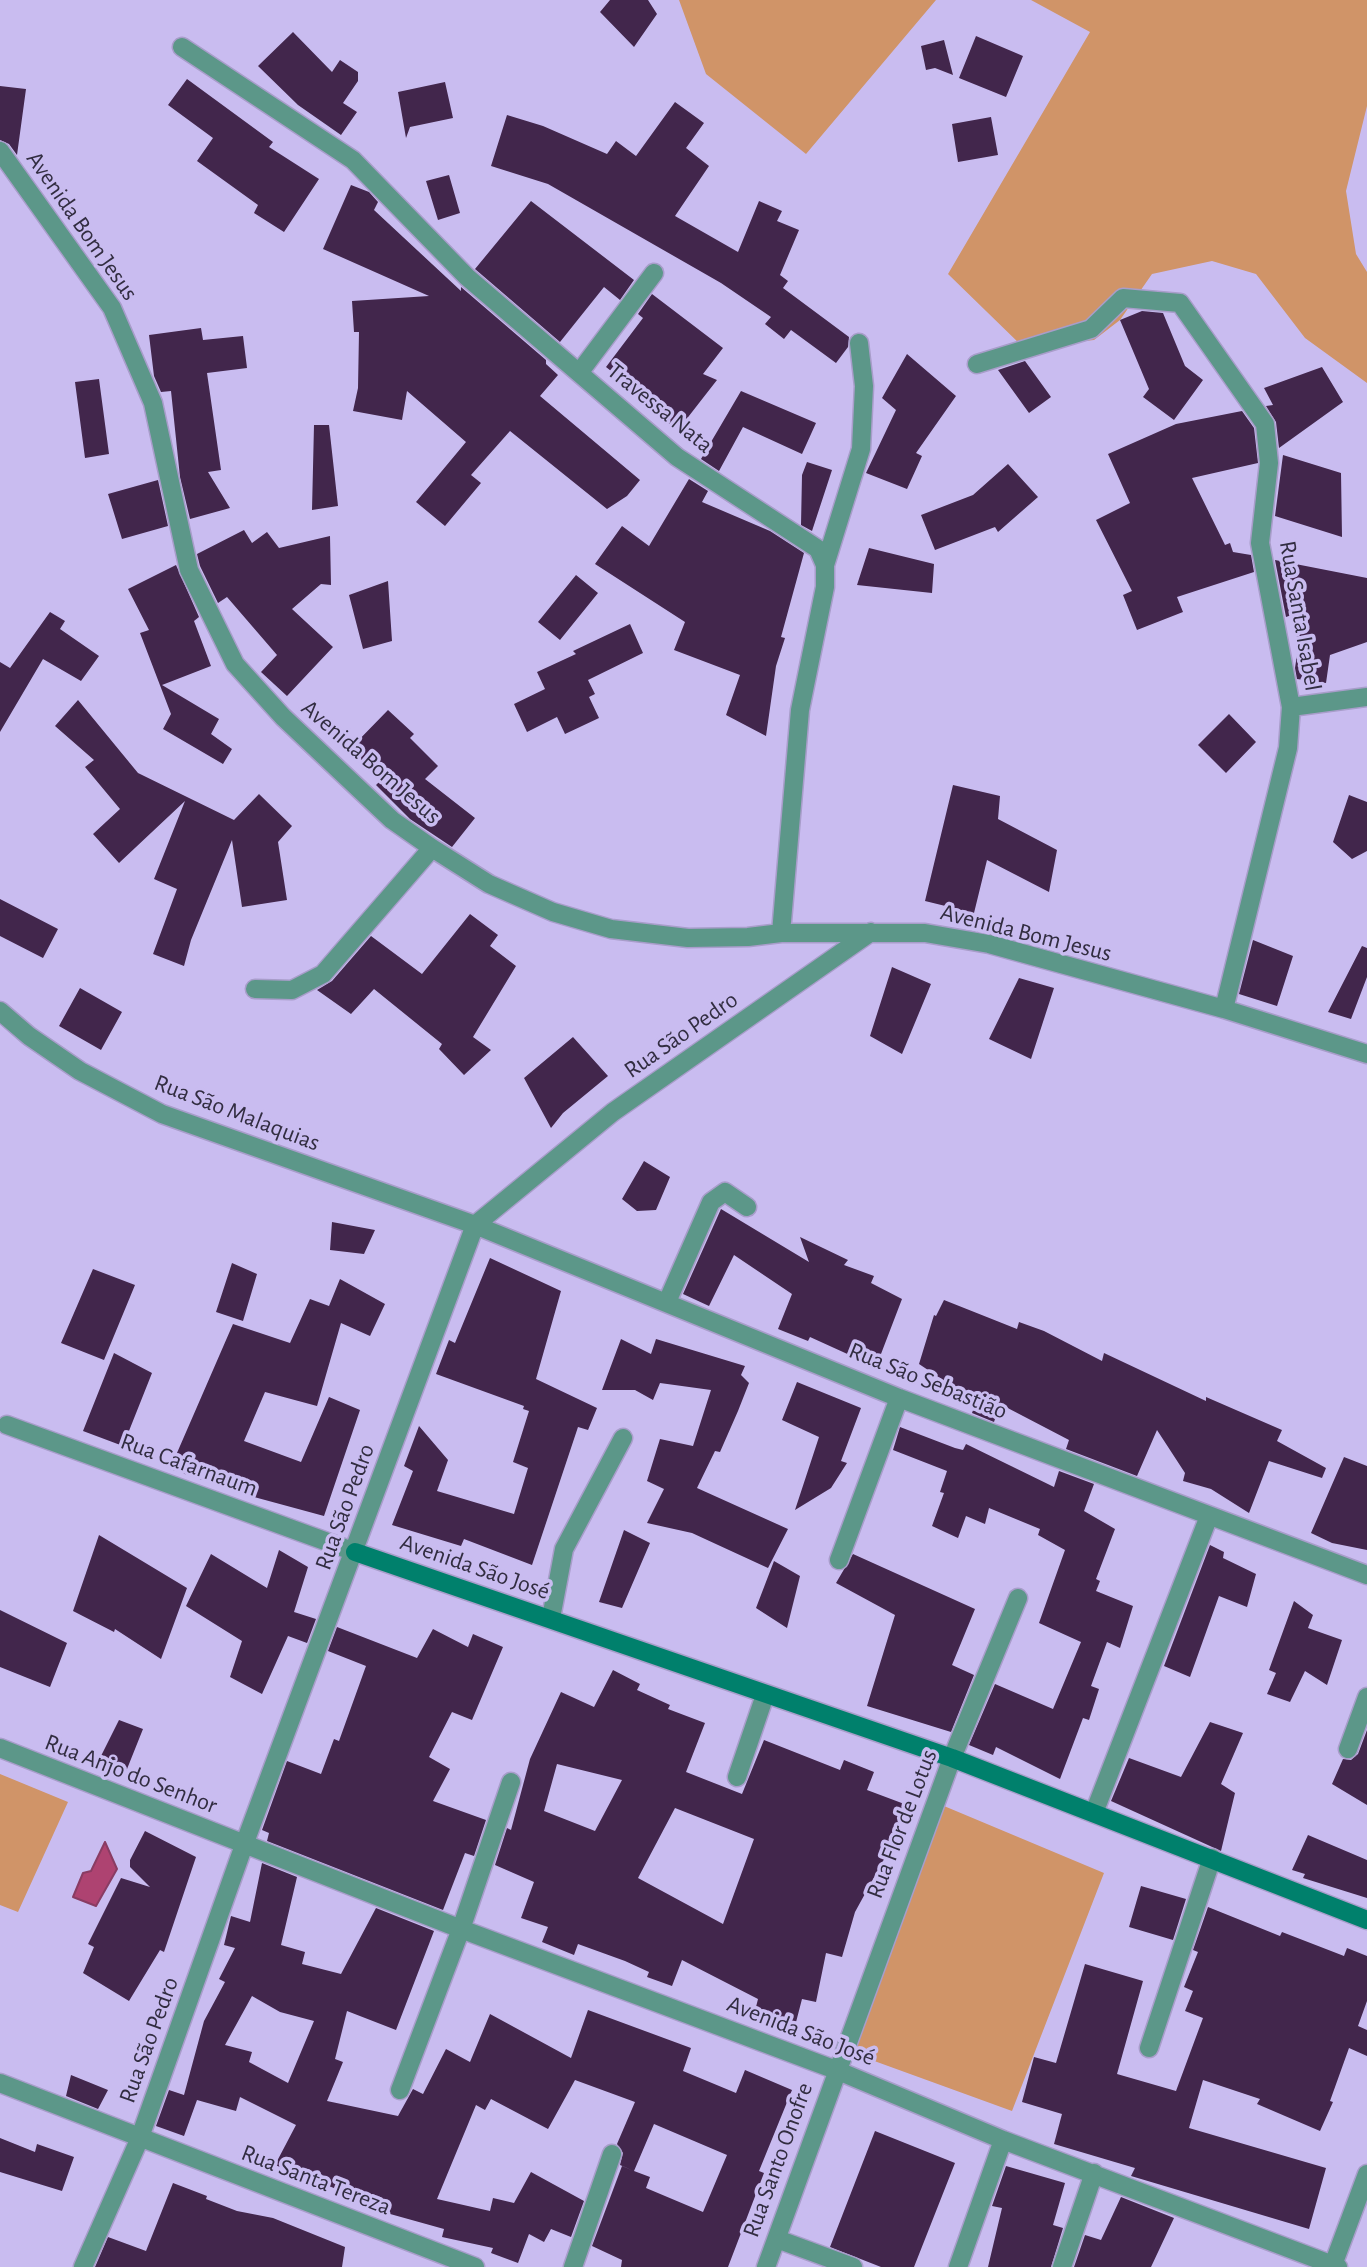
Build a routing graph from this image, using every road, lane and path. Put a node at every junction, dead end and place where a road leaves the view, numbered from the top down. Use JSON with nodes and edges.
{"nodes":[{"id":1,"x":182,"y":47,"type":"dead end"},
{"id":2,"x":0,"y":151,"type":"edge"},
{"id":3,"x":653,"y":273,"type":"dead end"},
{"id":4,"x":859,"y":343,"type":"dead end"},
{"id":5,"x":977,"y":364,"type":"dead end"},
{"id":6,"x":579,"y":373,"type":"junction"},
{"id":7,"x":825,"y":565,"type":"junction"},
{"id":8,"x":1367,"y":696,"type":"edge"},
{"id":9,"x":1291,"y":707,"type":"junction"},
{"id":10,"x":432,"y":848,"type":"junction"},
{"id":11,"x":872,"y":931,"type":"junction"},
{"id":12,"x":781,"y":933,"type":"junction"},
{"id":13,"x":255,"y":989,"type":"dead end"},
{"id":14,"x":1224,"y":1009,"type":"junction"},
{"id":15,"x":0,"y":1011,"type":"edge"},
{"id":16,"x":1367,"y":1054,"type":"edge"},
{"id":17,"x":747,"y":1207,"type":"dead end"},
{"id":18,"x":475,"y":1225,"type":"junction"},
{"id":19,"x":667,"y":1301,"type":"junction"},
{"id":20,"x":899,"y":1398,"type":"junction"},
{"id":21,"x":7,"y":1424,"type":"dead end"},
{"id":22,"x":623,"y":1438,"type":"dead end"},
{"id":23,"x":1209,"y":1516,"type":"junction"},
{"id":24,"x":355,"y":1552,"type":"junction"},
{"id":25,"x":839,"y":1560,"type":"dead end"},
{"id":26,"x":1367,"y":1575,"type":"edge"},
{"id":27,"x":1018,"y":1598,"type":"dead end"},
{"id":28,"x":551,"y":1618,"type":"junction"},
{"id":29,"x":765,"y":1695,"type":"junction"},
{"id":30,"x":1367,"y":1697,"type":"edge"},
{"id":31,"x":0,"y":1748,"type":"edge"},
{"id":32,"x":1348,"y":1749,"type":"dead end"},
{"id":33,"x":952,"y":1758,"type":"junction"},
{"id":34,"x":737,"y":1777,"type":"dead end"},
{"id":35,"x":511,"y":1782,"type":"dead end"},
{"id":36,"x":1094,"y":1813,"type":"junction"},
{"id":37,"x":244,"y":1844,"type":"junction"},
{"id":38,"x":1212,"y":1858,"type":"junction"},
{"id":39,"x":1367,"y":1920,"type":"edge"},
{"id":40,"x":461,"y":1930,"type":"junction"},
{"id":41,"x":1149,"y":2049,"type":"dead end"},
{"id":42,"x":836,"y":2070,"type":"junction"},
{"id":43,"x":0,"y":2083,"type":"edge"},
{"id":44,"x":400,"y":2090,"type":"dead end"},
{"id":45,"x":139,"y":2140,"type":"junction"},
{"id":46,"x":1003,"y":2140,"type":"junction"},
{"id":47,"x":612,"y":2154,"type":"dead end"},
{"id":48,"x":1094,"y":2173,"type":"junction"},
{"id":49,"x":1367,"y":2174,"type":"edge"},
{"id":50,"x":777,"y":2239,"type":"junction"},
{"id":51,"x":1336,"y":2266,"type":"edge"},
{"id":52,"x":83,"y":2267,"type":"edge"},
{"id":53,"x":475,"y":2267,"type":"edge"},
{"id":54,"x":573,"y":2267,"type":"edge"},
{"id":55,"x":766,"y":2267,"type":"edge"},
{"id":56,"x":853,"y":2267,"type":"edge"},
{"id":57,"x":958,"y":2267,"type":"edge"},
{"id":58,"x":1062,"y":2267,"type":"edge"}],
"edges":[{"from":1,"to":6,"type":"street","name":"Travessa Nata"},
{"from":2,"to":10,"type":"street","name":"Avenida Bom Jesus"},
{"from":3,"to":6,"type":"street"},
{"from":4,"to":7,"type":"street"},
{"from":5,"to":9,"type":"street","name":"Rua Santa Isabel"},
{"from":6,"to":7,"type":"street","name":"Travessa Nata"},
{"from":7,"to":12,"type":"street"},
{"from":8,"to":9,"type":"street"},
{"from":9,"to":14,"type":"street","name":"Rua Santa Isabel"},
{"from":10,"to":12,"type":"street","name":"Avenida Bom Jesus"},
{"from":10,"to":13,"type":"street"},
{"from":11,"to":12,"type":"street","name":"Avenida Bom Jesus"},
{"from":11,"to":14,"type":"street","name":"Avenida Bom Jesus"},
{"from":11,"to":18,"type":"street","name":"Rua São Pedro"},
{"from":14,"to":16,"type":"street","name":"Avenida Bom Jesus"},
{"from":15,"to":18,"type":"street","name":"Rua São Malaquias"},
{"from":17,"to":19,"type":"street"},
{"from":18,"to":19,"type":"street","name":"Rua São Sebastião"},
{"from":18,"to":24,"type":"street","name":"Rua São Pedro"},
{"from":19,"to":20,"type":"street","name":"Rua São Sebastião"},
{"from":20,"to":23,"type":"street","name":"Rua São Sebastião"},
{"from":20,"to":25,"type":"street"},
{"from":21,"to":24,"type":"street","name":"Rua Cafarnaum"},
{"from":22,"to":28,"type":"street"},
{"from":23,"to":26,"type":"street","name":"Rua São Sebastião"},
{"from":23,"to":36,"type":"street"},
{"from":24,"to":28,"type":"street","name":"Avenida São José"},
{"from":24,"to":37,"type":"street","name":"Rua São Pedro"},
{"from":27,"to":33,"type":"street","name":"Rua Flor de Lotus"},
{"from":28,"to":29,"type":"street","name":"Avenida São José"},
{"from":29,"to":33,"type":"street","name":"Avenida São José"},
{"from":29,"to":34,"type":"street"},
{"from":30,"to":32,"type":"street"},
{"from":31,"to":37,"type":"street","name":"Rua Anjo do Senhor"},
{"from":33,"to":36,"type":"street","name":"Avenida São José"},
{"from":33,"to":42,"type":"street","name":"Rua Flor de Lotus"},
{"from":35,"to":40,"type":"street"},
{"from":36,"to":38,"type":"street","name":"Avenida São José"},
{"from":37,"to":40,"type":"street","name":"Avenida São José"},
{"from":37,"to":45,"type":"street","name":"Rua São Pedro"},
{"from":38,"to":39,"type":"street","name":"Avenida São José"},
{"from":38,"to":41,"type":"street"},
{"from":40,"to":42,"type":"street","name":"Avenida São José"},
{"from":40,"to":44,"type":"street"},
{"from":42,"to":46,"type":"street","name":"Avenida São José"},
{"from":42,"to":50,"type":"street","name":"Rua Santo Onofre"},
{"from":43,"to":45,"type":"street","name":"Rua Santa Tereza"},
{"from":45,"to":52,"type":"street","name":"Rua São Pedro"},
{"from":45,"to":53,"type":"street","name":"Rua Santa Tereza"},
{"from":46,"to":48,"type":"street","name":"Avenida São José"},
{"from":46,"to":57,"type":"street"},
{"from":47,"to":54,"type":"street"},
{"from":48,"to":51,"type":"street","name":"Avenida São José"},
{"from":48,"to":58,"type":"street"},
{"from":49,"to":51,"type":"street"},
{"from":50,"to":55,"type":"street","name":"Rua Santo Onofre"},
{"from":50,"to":56,"type":"street"}]}
